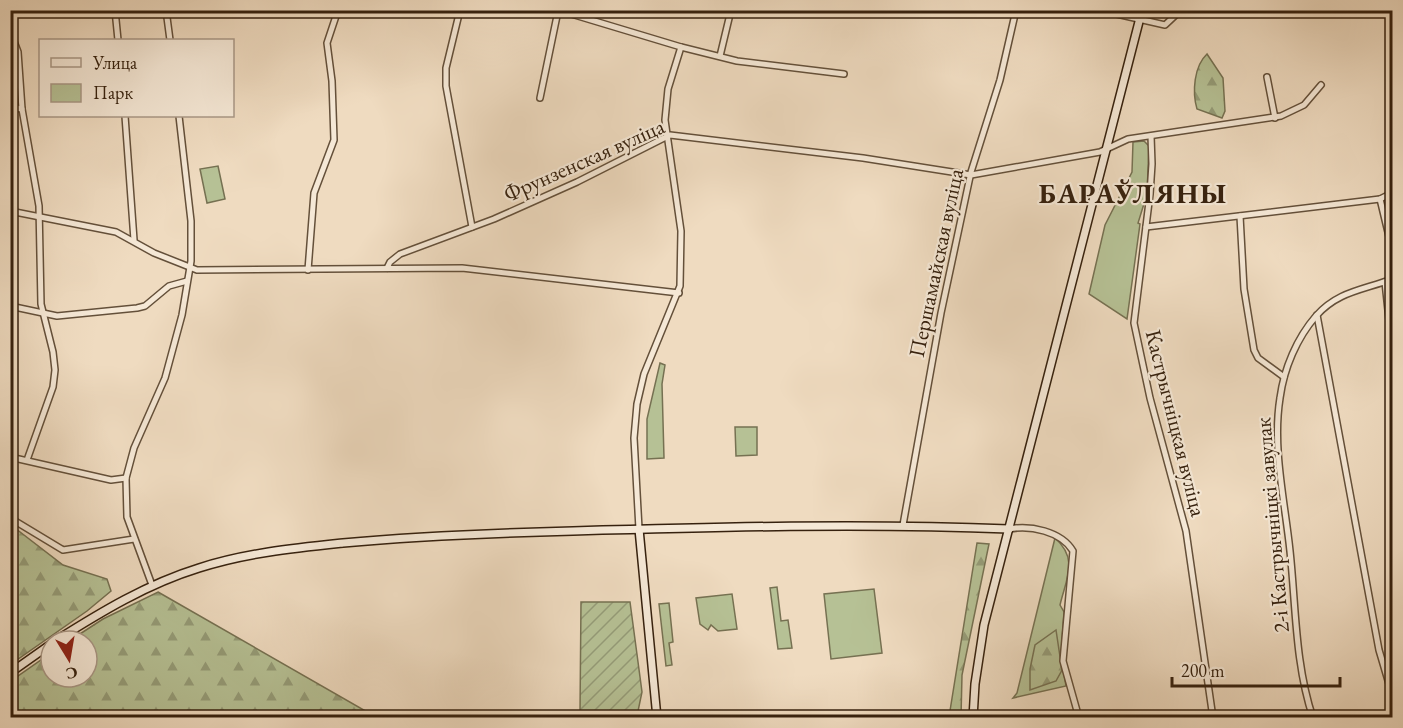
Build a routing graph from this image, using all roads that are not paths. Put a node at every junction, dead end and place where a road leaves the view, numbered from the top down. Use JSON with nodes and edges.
{"nodes":[{"id":1,"x":115,"y":10,"type":"edge"},
{"id":2,"x":166,"y":10,"type":"edge"},
{"id":3,"x":338,"y":10,"type":"edge"},
{"id":4,"x":460,"y":10,"type":"edge"},
{"id":5,"x":731,"y":10,"type":"edge"},
{"id":6,"x":1017,"y":10,"type":"edge"},
{"id":7,"x":1099,"y":10,"type":"edge"},
{"id":8,"x":1142,"y":10,"type":"edge"},
{"id":9,"x":558,"y":11,"type":"edge"},
{"id":10,"x":1180,"y":11,"type":"edge"},
{"id":11,"x":1139,"y":21,"type":"junction"},
{"id":12,"x":10,"y":31,"type":"edge"},
{"id":13,"x":118,"y":39,"type":"edge"},
{"id":14,"x":170,"y":39,"type":"edge"},
{"id":15,"x":681,"y":47,"type":"junction"},
{"id":16,"x":720,"y":56,"type":"junction"},
{"id":17,"x":844,"y":74,"type":"dead end"},
{"id":18,"x":1267,"y":77,"type":"dead end"},
{"id":19,"x":1321,"y":86,"type":"dead end"},
{"id":20,"x":540,"y":98,"type":"dead end"},
{"id":21,"x":10,"y":107,"type":"edge"},
{"id":22,"x":22,"y":109,"type":"junction"},
{"id":23,"x":125,"y":117,"type":"edge"},
{"id":24,"x":179,"y":117,"type":"edge"},
{"id":25,"x":1275,"y":118,"type":"junction"},
{"id":26,"x":667,"y":136,"type":"junction"},
{"id":27,"x":1151,"y":136,"type":"junction"},
{"id":28,"x":1107,"y":147,"type":"junction"},
{"id":29,"x":971,"y":175,"type":"junction"},
{"id":30,"x":1392,"y":193,"type":"edge"},
{"id":31,"x":1380,"y":199,"type":"junction"},
{"id":32,"x":10,"y":211,"type":"edge"},
{"id":33,"x":38,"y":216,"type":"junction"},
{"id":34,"x":1240,"y":216,"type":"junction"},
{"id":35,"x":472,"y":227,"type":"junction"},
{"id":36,"x":1146,"y":227,"type":"junction"},
{"id":37,"x":134,"y":240,"type":"junction"},
{"id":38,"x":1392,"y":249,"type":"edge"},
{"id":39,"x":189,"y":268,"type":"junction"},
{"id":40,"x":387,"y":268,"type":"junction"},
{"id":41,"x":308,"y":270,"type":"junction"},
{"id":42,"x":1392,"y":279,"type":"edge"},
{"id":43,"x":187,"y":281,"type":"junction"},
{"id":44,"x":1384,"y":282,"type":"junction"},
{"id":45,"x":679,"y":293,"type":"junction"},
{"id":46,"x":10,"y":306,"type":"edge"},
{"id":47,"x":43,"y":314,"type":"junction"},
{"id":48,"x":1317,"y":315,"type":"junction"},
{"id":49,"x":1392,"y":348,"type":"edge"},
{"id":50,"x":1284,"y":377,"type":"junction"},
{"id":51,"x":10,"y":457,"type":"edge"},
{"id":52,"x":27,"y":460,"type":"junction"},
{"id":53,"x":126,"y":478,"type":"junction"},
{"id":54,"x":10,"y":518,"type":"edge"},
{"id":55,"x":903,"y":525,"type":"junction"},
{"id":56,"x":639,"y":529,"type":"junction"},
{"id":57,"x":1009,"y":529,"type":"junction"},
{"id":58,"x":134,"y":539,"type":"junction"},
{"id":59,"x":152,"y":585,"type":"junction"},
{"id":60,"x":75,"y":629,"type":"edge"},
{"id":61,"x":39,"y":652,"type":"edge"},
{"id":62,"x":10,"y":673,"type":"edge"},
{"id":63,"x":1392,"y":694,"type":"edge"},
{"id":64,"x":657,"y":717,"type":"edge"},
{"id":65,"x":974,"y":717,"type":"edge"},
{"id":66,"x":1079,"y":717,"type":"edge"},
{"id":67,"x":1213,"y":717,"type":"edge"},
{"id":68,"x":1313,"y":717,"type":"edge"}],
"edges":[{"from":1,"to":13,"type":"street"},
{"from":2,"to":14,"type":"street"},
{"from":3,"to":41,"type":"street"},
{"from":4,"to":35,"type":"street"},
{"from":5,"to":16,"type":"street"},
{"from":6,"to":29,"type":"street","name":"Першамайская вуліца"},
{"from":7,"to":11,"type":"street"},
{"from":8,"to":11,"type":"main road"},
{"from":9,"to":15,"type":"street"},
{"from":9,"to":20,"type":"street"},
{"from":10,"to":11,"type":"street"},
{"from":11,"to":28,"type":"main road"},
{"from":12,"to":22,"type":"street"},
{"from":15,"to":16,"type":"street"},
{"from":15,"to":26,"type":"street"},
{"from":16,"to":17,"type":"street"},
{"from":18,"to":25,"type":"street"},
{"from":19,"to":25,"type":"street","name":"Фрунзенская вуліца"},
{"from":21,"to":22,"type":"street"},
{"from":22,"to":33,"type":"street"},
{"from":23,"to":37,"type":"street"},
{"from":24,"to":39,"type":"street"},
{"from":25,"to":27,"type":"street","name":"Фрунзенская вуліца"},
{"from":26,"to":29,"type":"street","name":"Фрунзенская вуліца"},
{"from":26,"to":35,"type":"street","name":"Фрунзенская вуліца"},
{"from":26,"to":45,"type":"street"},
{"from":27,"to":28,"type":"street","name":"Фрунзенская вуліца"},
{"from":27,"to":36,"type":"street","name":"Кастрычніцкая вуліца"},
{"from":28,"to":29,"type":"street","name":"Фрунзенская вуліца"},
{"from":28,"to":57,"type":"main road"},
{"from":29,"to":55,"type":"street","name":"Першамайская вуліца"},
{"from":30,"to":31,"type":"street"},
{"from":31,"to":34,"type":"street"},
{"from":31,"to":38,"type":"street"},
{"from":32,"to":33,"type":"street"},
{"from":33,"to":37,"type":"street"},
{"from":33,"to":47,"type":"street"},
{"from":34,"to":36,"type":"street"},
{"from":34,"to":50,"type":"street"},
{"from":35,"to":40,"type":"street","name":"Фрунзенская вуліца"},
{"from":36,"to":67,"type":"street","name":"Кастрычніцкая вуліца"},
{"from":37,"to":39,"type":"street"},
{"from":39,"to":41,"type":"street"},
{"from":39,"to":43,"type":"street"},
{"from":40,"to":41,"type":"street"},
{"from":40,"to":45,"type":"street"},
{"from":42,"to":44,"type":"street","name":"2-і Кастрычніцкі завулак"},
{"from":43,"to":47,"type":"street"},
{"from":43,"to":53,"type":"street"},
{"from":44,"to":48,"type":"street","name":"2-і Кастрычніцкі завулак"},
{"from":44,"to":49,"type":"street"},
{"from":45,"to":56,"type":"street"},
{"from":46,"to":47,"type":"street"},
{"from":47,"to":52,"type":"street"},
{"from":48,"to":50,"type":"street","name":"2-і Кастрычніцкі завулак"},
{"from":48,"to":63,"type":"street"},
{"from":50,"to":68,"type":"street","name":"2-і Кастрычніцкі завулак"},
{"from":51,"to":52,"type":"street"},
{"from":52,"to":53,"type":"street"},
{"from":53,"to":58,"type":"street"},
{"from":54,"to":58,"type":"street"},
{"from":55,"to":56,"type":"main road"},
{"from":55,"to":57,"type":"main road"},
{"from":56,"to":59,"type":"main road"},
{"from":56,"to":64,"type":"main road"},
{"from":57,"to":65,"type":"main road"},
{"from":57,"to":66,"type":"street"},
{"from":58,"to":59,"type":"street"},
{"from":59,"to":60,"type":"main road"},
{"from":61,"to":62,"type":"main road"}]}
